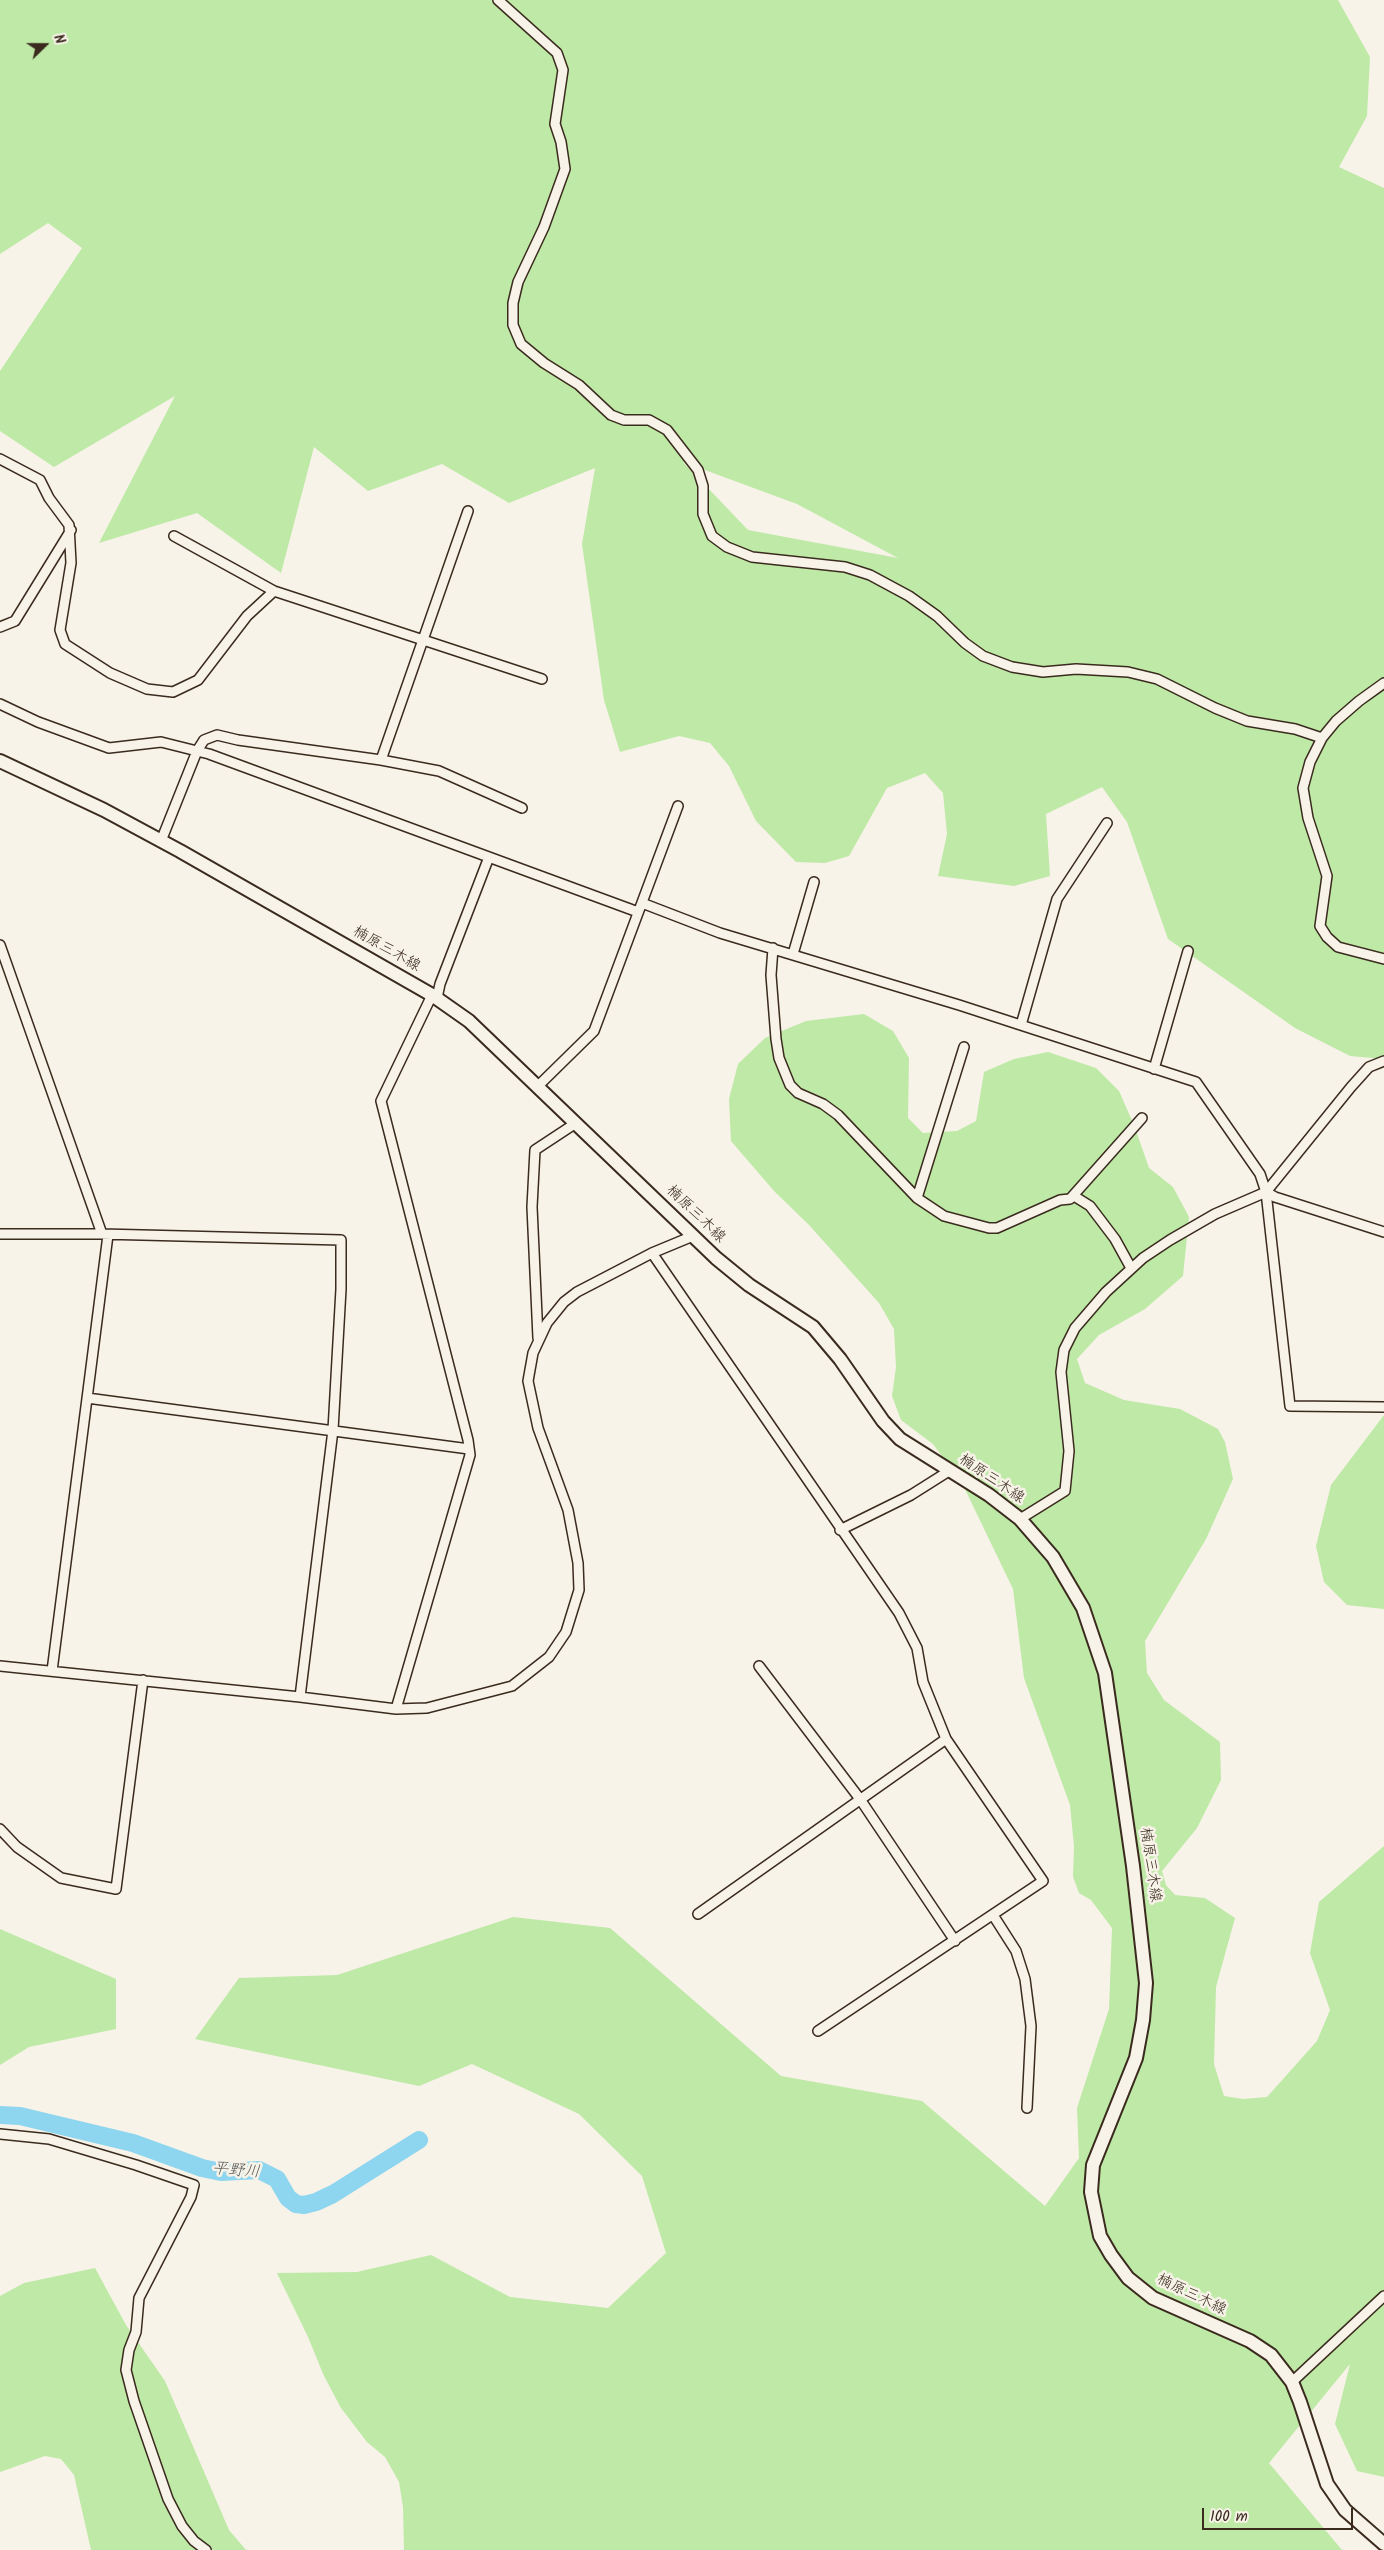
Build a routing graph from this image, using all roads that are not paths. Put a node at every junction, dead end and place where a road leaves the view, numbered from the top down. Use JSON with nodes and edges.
{"nodes":[{"id":1,"x":498,"y":0,"type":"edge"},
{"id":2,"x":0,"y":459,"type":"edge"},
{"id":3,"x":468,"y":511,"type":"dead end"},
{"id":4,"x":71,"y":529,"type":"junction"},
{"id":5,"x":174,"y":536,"type":"dead end"},
{"id":6,"x":274,"y":591,"type":"junction"},
{"id":7,"x":0,"y":627,"type":"edge"},
{"id":8,"x":423,"y":640,"type":"junction"},
{"id":9,"x":542,"y":678,"type":"dead end"},
{"id":10,"x":1384,"y":683,"type":"edge"},
{"id":11,"x":0,"y":704,"type":"edge"},
{"id":12,"x":1322,"y":738,"type":"junction"},
{"id":13,"x":197,"y":751,"type":"junction"},
{"id":14,"x":381,"y":760,"type":"junction"},
{"id":15,"x":0,"y":761,"type":"edge"},
{"id":16,"x":678,"y":806,"type":"dead end"},
{"id":17,"x":522,"y":808,"type":"dead end"},
{"id":18,"x":1106,"y":823,"type":"dead end"},
{"id":19,"x":161,"y":841,"type":"junction"},
{"id":20,"x":489,"y":856,"type":"junction"},
{"id":21,"x":814,"y":882,"type":"dead end"},
{"id":22,"x":642,"y":903,"type":"junction"},
{"id":23,"x":638,"y":912,"type":"junction"},
{"id":24,"x":0,"y":945,"type":"edge"},
{"id":25,"x":772,"y":948,"type":"junction"},
{"id":26,"x":1188,"y":951,"type":"dead end"},
{"id":27,"x":793,"y":954,"type":"junction"},
{"id":28,"x":1384,"y":959,"type":"edge"},
{"id":29,"x":434,"y":997,"type":"junction"},
{"id":30,"x":1021,"y":1024,"type":"junction"},
{"id":31,"x":964,"y":1046,"type":"dead end"},
{"id":32,"x":1384,"y":1061,"type":"edge"},
{"id":33,"x":1154,"y":1069,"type":"junction"},
{"id":34,"x":538,"y":1086,"type":"junction"},
{"id":35,"x":1142,"y":1118,"type":"dead end"},
{"id":36,"x":576,"y":1123,"type":"junction"},
{"id":37,"x":1266,"y":1192,"type":"junction"},
{"id":38,"x":1074,"y":1196,"type":"junction"},
{"id":39,"x":917,"y":1198,"type":"junction"},
{"id":40,"x":1384,"y":1232,"type":"edge"},
{"id":41,"x":0,"y":1234,"type":"edge"},
{"id":42,"x":105,"y":1235,"type":"junction"},
{"id":43,"x":693,"y":1236,"type":"junction"},
{"id":44,"x":652,"y":1253,"type":"junction"},
{"id":45,"x":1131,"y":1268,"type":"junction"},
{"id":46,"x":538,"y":1341,"type":"junction"},
{"id":47,"x":87,"y":1398,"type":"junction"},
{"id":48,"x":1384,"y":1407,"type":"edge"},
{"id":49,"x":334,"y":1430,"type":"junction"},
{"id":50,"x":469,"y":1449,"type":"junction"},
{"id":51,"x":949,"y":1471,"type":"junction"},
{"id":52,"x":1020,"y":1520,"type":"junction"},
{"id":53,"x":840,"y":1530,"type":"junction"},
{"id":54,"x":0,"y":1666,"type":"edge"},
{"id":55,"x":759,"y":1666,"type":"dead end"},
{"id":56,"x":52,"y":1671,"type":"junction"},
{"id":57,"x":143,"y":1680,"type":"junction"},
{"id":58,"x":300,"y":1697,"type":"junction"},
{"id":59,"x":396,"y":1709,"type":"junction"},
{"id":60,"x":946,"y":1739,"type":"junction"},
{"id":61,"x":860,"y":1799,"type":"junction"},
{"id":62,"x":0,"y":1829,"type":"edge"},
{"id":63,"x":698,"y":1914,"type":"dead end"},
{"id":64,"x":994,"y":1915,"type":"junction"},
{"id":65,"x":955,"y":1941,"type":"junction"},
{"id":66,"x":818,"y":2031,"type":"dead end"},
{"id":67,"x":1027,"y":2108,"type":"dead end"},
{"id":68,"x":0,"y":2134,"type":"edge"},
{"id":69,"x":1384,"y":2296,"type":"edge"},
{"id":70,"x":1292,"y":2382,"type":"junction"},
{"id":71,"x":1384,"y":2544,"type":"edge"},
{"id":72,"x":206,"y":2550,"type":"edge"}],
"edges":[{"from":1,"to":12,"type":"street"},
{"from":2,"to":4,"type":"street"},
{"from":3,"to":8,"type":"street"},
{"from":4,"to":6,"type":"street"},
{"from":4,"to":7,"type":"street"},
{"from":5,"to":6,"type":"street"},
{"from":6,"to":8,"type":"street"},
{"from":8,"to":9,"type":"street"},
{"from":8,"to":14,"type":"street"},
{"from":10,"to":12,"type":"street"},
{"from":11,"to":13,"type":"street"},
{"from":12,"to":28,"type":"street"},
{"from":13,"to":14,"type":"street"},
{"from":13,"to":19,"type":"street"},
{"from":13,"to":20,"type":"street"},
{"from":14,"to":17,"type":"street"},
{"from":15,"to":19,"type":"main road","name":"楠原三木線"},
{"from":16,"to":22,"type":"street"},
{"from":18,"to":30,"type":"street"},
{"from":19,"to":29,"type":"main road","name":"楠原三木線"},
{"from":20,"to":23,"type":"street"},
{"from":20,"to":29,"type":"street"},
{"from":21,"to":27,"type":"street"},
{"from":22,"to":23,"type":"street"},
{"from":22,"to":25,"type":"street"},
{"from":23,"to":34,"type":"street"},
{"from":24,"to":42,"type":"street"},
{"from":25,"to":27,"type":"street"},
{"from":25,"to":39,"type":"street"},
{"from":26,"to":33,"type":"street"},
{"from":27,"to":30,"type":"street"},
{"from":29,"to":34,"type":"main road","name":"楠原三木線"},
{"from":29,"to":50,"type":"street"},
{"from":30,"to":33,"type":"street"},
{"from":31,"to":39,"type":"street"},
{"from":32,"to":37,"type":"street"},
{"from":33,"to":37,"type":"street"},
{"from":34,"to":36,"type":"main road","name":"楠原三木線"},
{"from":35,"to":38,"type":"street"},
{"from":36,"to":43,"type":"main road","name":"楠原三木線"},
{"from":36,"to":46,"type":"street"},
{"from":37,"to":40,"type":"street"},
{"from":37,"to":45,"type":"street"},
{"from":37,"to":48,"type":"street"},
{"from":38,"to":39,"type":"street"},
{"from":38,"to":45,"type":"street"},
{"from":41,"to":42,"type":"street"},
{"from":42,"to":47,"type":"street"},
{"from":42,"to":49,"type":"street"},
{"from":43,"to":44,"type":"street"},
{"from":43,"to":51,"type":"main road","name":"楠原三木線"},
{"from":44,"to":46,"type":"street"},
{"from":44,"to":53,"type":"street"},
{"from":45,"to":52,"type":"street"},
{"from":46,"to":59,"type":"street"},
{"from":47,"to":49,"type":"street"},
{"from":47,"to":56,"type":"street"},
{"from":49,"to":50,"type":"street"},
{"from":49,"to":58,"type":"street"},
{"from":50,"to":59,"type":"street"},
{"from":51,"to":52,"type":"main road","name":"楠原三木線"},
{"from":51,"to":53,"type":"street"},
{"from":52,"to":70,"type":"main road","name":"楠原三木線"},
{"from":53,"to":60,"type":"street"},
{"from":54,"to":56,"type":"street"},
{"from":55,"to":61,"type":"street"},
{"from":56,"to":57,"type":"street"},
{"from":57,"to":58,"type":"street"},
{"from":57,"to":62,"type":"street"},
{"from":58,"to":59,"type":"street"},
{"from":60,"to":61,"type":"street"},
{"from":60,"to":64,"type":"street"},
{"from":61,"to":63,"type":"street"},
{"from":61,"to":65,"type":"street"},
{"from":64,"to":65,"type":"street"},
{"from":64,"to":67,"type":"street"},
{"from":65,"to":66,"type":"street"},
{"from":68,"to":72,"type":"street"},
{"from":69,"to":70,"type":"street"},
{"from":70,"to":71,"type":"main road","name":"楠原三木線"}]}
